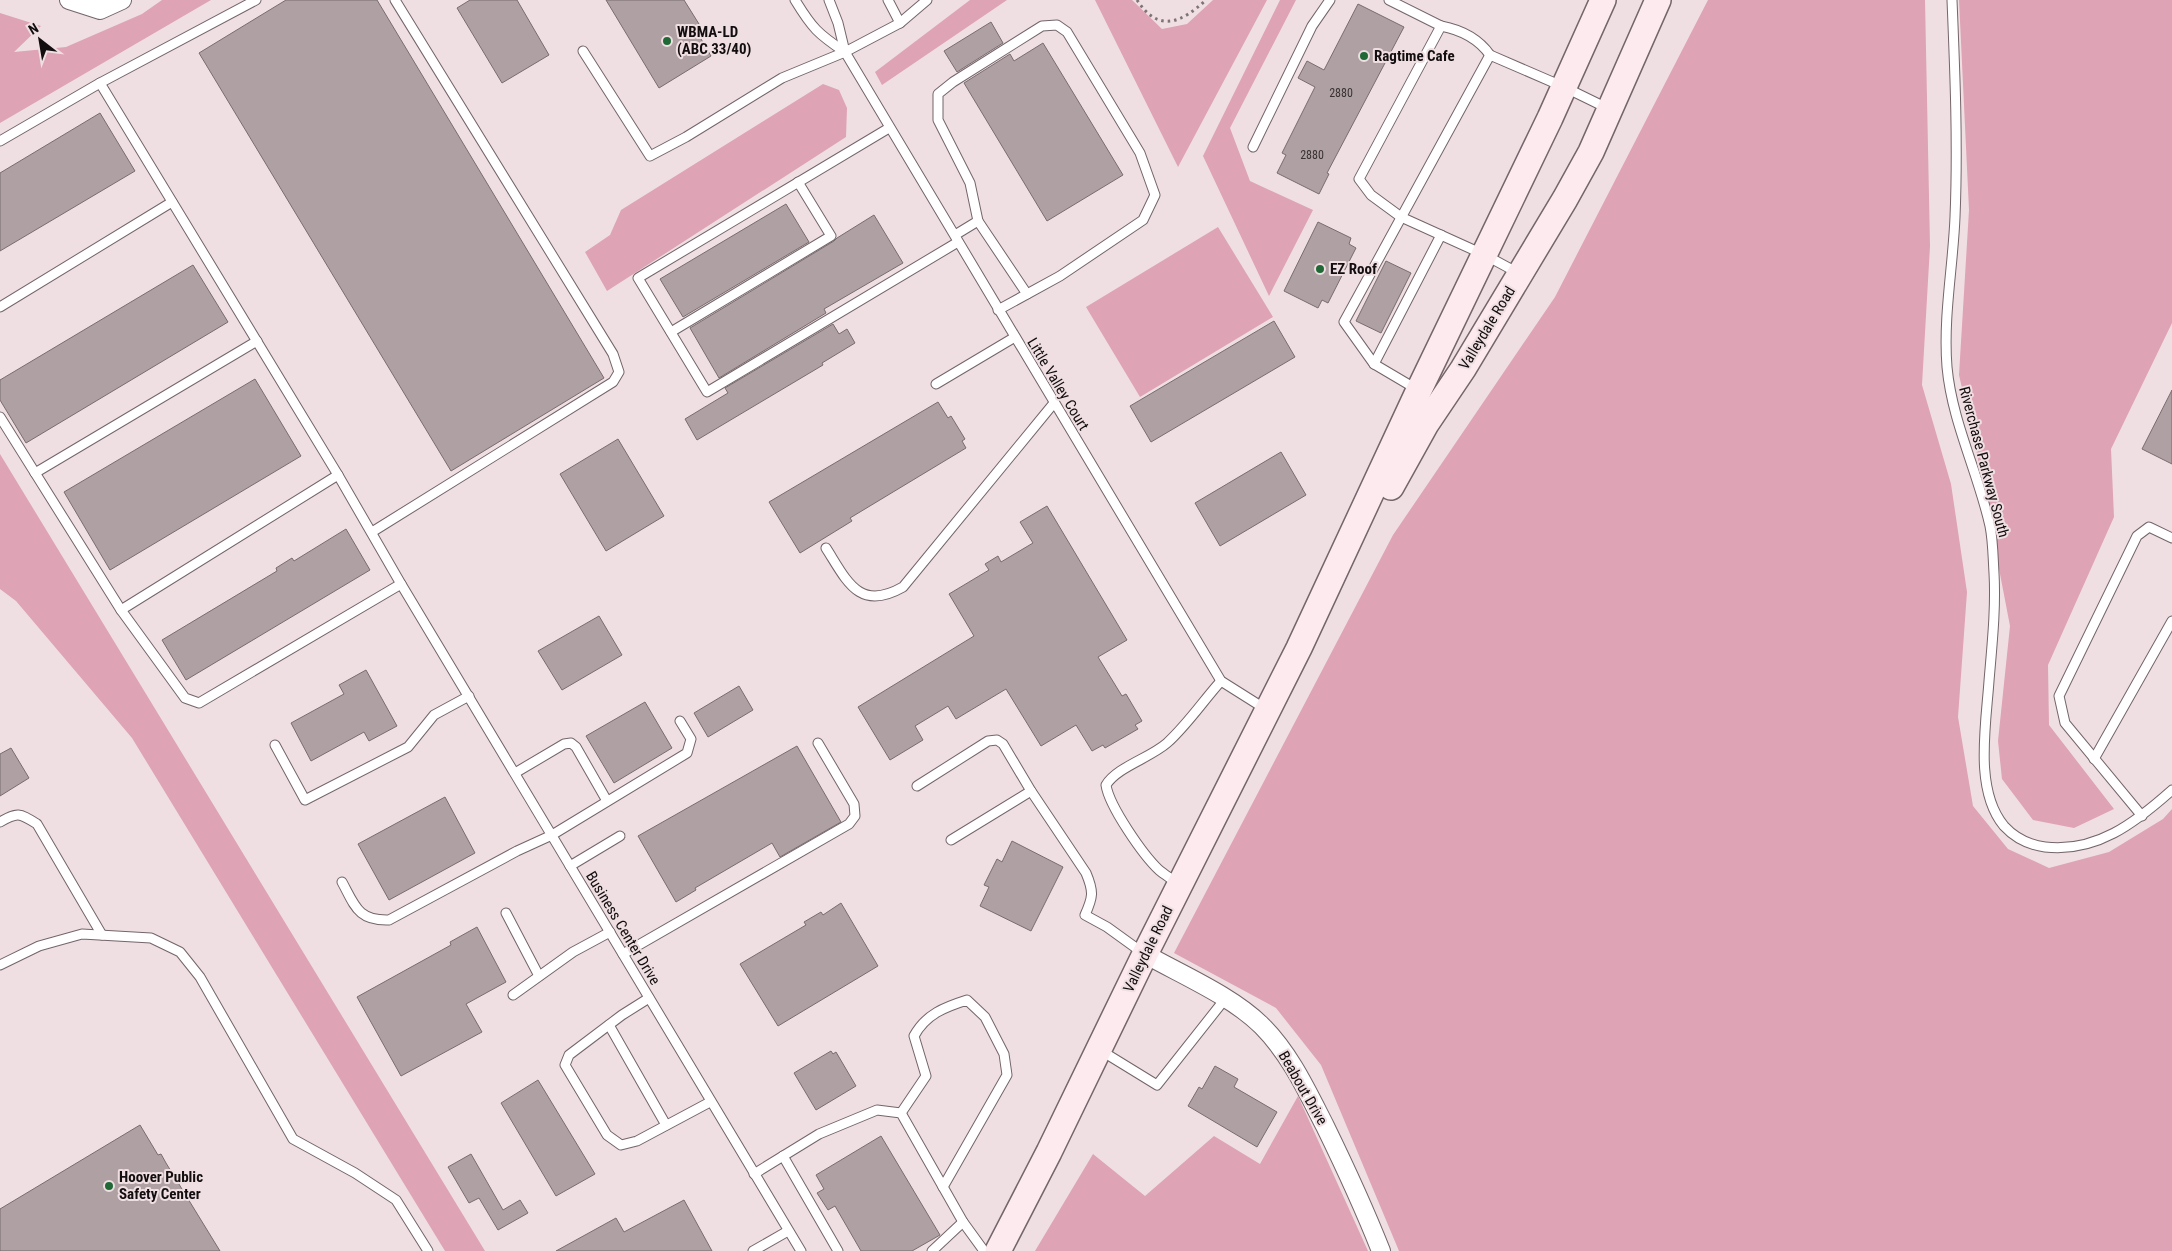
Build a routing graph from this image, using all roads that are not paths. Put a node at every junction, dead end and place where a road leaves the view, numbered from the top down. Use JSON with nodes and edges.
{"nodes":[{"id":1,"x":69,"y":0,"type":"edge"},
{"id":2,"x":122,"y":0,"type":"edge"},
{"id":3,"x":256,"y":0,"type":"edge"},
{"id":4,"x":395,"y":0,"type":"edge"},
{"id":5,"x":795,"y":0,"type":"edge"},
{"id":6,"x":829,"y":0,"type":"edge"},
{"id":7,"x":888,"y":0,"type":"edge"},
{"id":8,"x":927,"y":0,"type":"edge"},
{"id":9,"x":1330,"y":0,"type":"edge"},
{"id":10,"x":1389,"y":0,"type":"edge"},
{"id":11,"x":1603,"y":0,"type":"edge"},
{"id":12,"x":1658,"y":0,"type":"edge"},
{"id":13,"x":1952,"y":0,"type":"edge"},
{"id":14,"x":900,"y":23,"type":"junction"},
{"id":15,"x":1441,"y":26,"type":"junction"},
{"id":16,"x":583,"y":51,"type":"dead end"},
{"id":17,"x":845,"y":52,"type":"junction"},
{"id":18,"x":1490,"y":56,"type":"junction"},
{"id":19,"x":100,"y":83,"type":"junction"},
{"id":20,"x":1564,"y":87,"type":"junction"},
{"id":21,"x":1610,"y":110,"type":"junction"},
{"id":22,"x":890,"y":128,"type":"junction"},
{"id":23,"x":0,"y":141,"type":"edge"},
{"id":24,"x":1253,"y":146,"type":"dead end"},
{"id":25,"x":798,"y":182,"type":"junction"},
{"id":26,"x":172,"y":202,"type":"junction"},
{"id":27,"x":1401,"y":216,"type":"junction"},
{"id":28,"x":978,"y":221,"type":"junction"},
{"id":29,"x":1441,"y":235,"type":"junction"},
{"id":30,"x":957,"y":239,"type":"junction"},
{"id":31,"x":1485,"y":255,"type":"junction"},
{"id":32,"x":1520,"y":274,"type":"junction"},
{"id":33,"x":1027,"y":294,"type":"junction"},
{"id":34,"x":0,"y":307,"type":"edge"},
{"id":35,"x":998,"y":310,"type":"junction"},
{"id":36,"x":671,"y":332,"type":"junction"},
{"id":37,"x":1015,"y":338,"type":"junction"},
{"id":38,"x":257,"y":341,"type":"junction"},
{"id":39,"x":1374,"y":364,"type":"junction"},
{"id":40,"x":936,"y":384,"type":"dead end"},
{"id":41,"x":1429,"y":397,"type":"junction"},
{"id":42,"x":1054,"y":403,"type":"junction"},
{"id":43,"x":0,"y":417,"type":"edge"},
{"id":44,"x":35,"y":473,"type":"junction"},
{"id":45,"x":338,"y":475,"type":"junction"},
{"id":46,"x":372,"y":532,"type":"junction"},
{"id":47,"x":2172,"y":538,"type":"edge"},
{"id":48,"x":826,"y":548,"type":"dead end"},
{"id":49,"x":401,"y":584,"type":"junction"},
{"id":50,"x":121,"y":610,"type":"junction"},
{"id":51,"x":2172,"y":621,"type":"edge"},
{"id":52,"x":1220,"y":681,"type":"junction"},
{"id":53,"x":469,"y":696,"type":"junction"},
{"id":54,"x":1268,"y":711,"type":"junction"},
{"id":55,"x":680,"y":720,"type":"dead end"},
{"id":56,"x":818,"y":743,"type":"dead end"},
{"id":57,"x":275,"y":744,"type":"dead end"},
{"id":58,"x":2094,"y":759,"type":"junction"},
{"id":59,"x":515,"y":773,"type":"junction"},
{"id":60,"x":917,"y":786,"type":"dead end"},
{"id":61,"x":2172,"y":790,"type":"edge"},
{"id":62,"x":1031,"y":791,"type":"junction"},
{"id":63,"x":607,"y":801,"type":"junction"},
{"id":64,"x":2142,"y":816,"type":"junction"},
{"id":65,"x":0,"y":822,"type":"edge"},
{"id":66,"x":552,"y":835,"type":"junction"},
{"id":67,"x":620,"y":836,"type":"dead end"},
{"id":68,"x":951,"y":840,"type":"dead end"},
{"id":69,"x":570,"y":866,"type":"junction"},
{"id":70,"x":342,"y":882,"type":"dead end"},
{"id":71,"x":1180,"y":885,"type":"junction"},
{"id":72,"x":506,"y":912,"type":"dead end"},
{"id":73,"x":610,"y":932,"type":"junction"},
{"id":74,"x":102,"y":935,"type":"junction"},
{"id":75,"x":623,"y":954,"type":"junction"},
{"id":76,"x":1145,"y":954,"type":"junction"},
{"id":77,"x":0,"y":965,"type":"edge"},
{"id":78,"x":539,"y":976,"type":"junction"},
{"id":79,"x":513,"y":995,"type":"dead end"},
{"id":80,"x":649,"y":998,"type":"junction"},
{"id":81,"x":1225,"y":999,"type":"junction"},
{"id":82,"x":609,"y":1025,"type":"junction"},
{"id":83,"x":1100,"y":1050,"type":"junction"},
{"id":84,"x":710,"y":1102,"type":"junction"},
{"id":85,"x":901,"y":1113,"type":"junction"},
{"id":86,"x":666,"y":1125,"type":"junction"},
{"id":87,"x":783,"y":1156,"type":"junction"},
{"id":88,"x":754,"y":1174,"type":"junction"},
{"id":89,"x":943,"y":1187,"type":"junction"},
{"id":90,"x":963,"y":1222,"type":"junction"},
{"id":91,"x":788,"y":1231,"type":"junction"},
{"id":92,"x":423,"y":1250,"type":"edge"},
{"id":93,"x":753,"y":1251,"type":"edge"},
{"id":94,"x":801,"y":1251,"type":"edge"},
{"id":95,"x":838,"y":1251,"type":"edge"},
{"id":96,"x":932,"y":1251,"type":"edge"},
{"id":97,"x":984,"y":1251,"type":"edge"},
{"id":98,"x":998,"y":1251,"type":"edge"},
{"id":99,"x":1381,"y":1251,"type":"edge"}],
"edges":[{"from":1,"to":2,"type":"street"},
{"from":3,"to":19,"type":"lane"},
{"from":4,"to":46,"type":"lane"},
{"from":5,"to":17,"type":"lane"},
{"from":6,"to":17,"type":"lane"},
{"from":7,"to":14,"type":"lane"},
{"from":8,"to":14,"type":"lane"},
{"from":9,"to":24,"type":"lane"},
{"from":10,"to":15,"type":"lane"},
{"from":11,"to":20,"type":"main road","name":"Valleydale Road"},
{"from":12,"to":21,"type":"main road","name":"Valleydale Road"},
{"from":13,"to":64,"type":"lane","name":"Riverchase Parkway South"},
{"from":14,"to":17,"type":"lane"},
{"from":15,"to":18,"type":"lane"},
{"from":15,"to":27,"type":"lane"},
{"from":16,"to":17,"type":"lane"},
{"from":17,"to":22,"type":"lane","name":"Little Valley Court"},
{"from":18,"to":20,"type":"lane"},
{"from":18,"to":27,"type":"lane"},
{"from":19,"to":23,"type":"lane"},
{"from":19,"to":26,"type":"lane","name":"Business Center Drive"},
{"from":20,"to":21,"type":"lane"},
{"from":20,"to":31,"type":"main road","name":"Valleydale Road"},
{"from":21,"to":32,"type":"main road","name":"Valleydale Road"},
{"from":22,"to":25,"type":"lane"},
{"from":22,"to":30,"type":"lane","name":"Little Valley Court"},
{"from":25,"to":36,"type":"lane"},
{"from":25,"to":36,"type":"lane"},
{"from":26,"to":34,"type":"lane"},
{"from":26,"to":38,"type":"lane","name":"Business Center Drive"},
{"from":27,"to":29,"type":"lane"},
{"from":27,"to":39,"type":"lane"},
{"from":28,"to":30,"type":"lane"},
{"from":28,"to":33,"type":"lane"},
{"from":28,"to":33,"type":"lane"},
{"from":29,"to":31,"type":"lane"},
{"from":29,"to":39,"type":"lane"},
{"from":30,"to":35,"type":"lane","name":"Little Valley Court"},
{"from":30,"to":36,"type":"lane"},
{"from":31,"to":32,"type":"lane"},
{"from":31,"to":41,"type":"main road","name":"Valleydale Road"},
{"from":32,"to":41,"type":"main road","name":"Valleydale Road"},
{"from":33,"to":35,"type":"lane"},
{"from":35,"to":37,"type":"lane","name":"Little Valley Court"},
{"from":37,"to":40,"type":"lane"},
{"from":37,"to":42,"type":"lane","name":"Little Valley Court"},
{"from":38,"to":44,"type":"lane"},
{"from":38,"to":45,"type":"lane","name":"Business Center Drive"},
{"from":39,"to":41,"type":"lane"},
{"from":41,"to":54,"type":"main road","name":"Valleydale Road"},
{"from":42,"to":48,"type":"lane"},
{"from":42,"to":52,"type":"lane","name":"Little Valley Court"},
{"from":43,"to":44,"type":"lane"},
{"from":44,"to":50,"type":"lane"},
{"from":45,"to":46,"type":"lane","name":"Business Center Drive"},
{"from":45,"to":50,"type":"lane"},
{"from":46,"to":49,"type":"lane","name":"Business Center Drive"},
{"from":47,"to":58,"type":"lane"},
{"from":49,"to":50,"type":"lane"},
{"from":49,"to":53,"type":"lane","name":"Business Center Drive"},
{"from":51,"to":58,"type":"lane"},
{"from":52,"to":54,"type":"lane","name":"Little Valley Court"},
{"from":52,"to":71,"type":"lane"},
{"from":53,"to":57,"type":"lane"},
{"from":53,"to":59,"type":"lane","name":"Business Center Drive"},
{"from":54,"to":71,"type":"main road","name":"Valleydale Road"},
{"from":55,"to":63,"type":"lane"},
{"from":56,"to":75,"type":"lane"},
{"from":58,"to":64,"type":"lane"},
{"from":59,"to":63,"type":"lane"},
{"from":59,"to":66,"type":"lane","name":"Business Center Drive"},
{"from":60,"to":62,"type":"lane"},
{"from":61,"to":64,"type":"lane","name":"Riverchase Parkway South"},
{"from":62,"to":68,"type":"lane"},
{"from":62,"to":76,"type":"lane"},
{"from":63,"to":66,"type":"lane"},
{"from":65,"to":74,"type":"lane"},
{"from":66,"to":69,"type":"lane","name":"Business Center Drive"},
{"from":66,"to":70,"type":"lane"},
{"from":67,"to":69,"type":"lane"},
{"from":69,"to":73,"type":"lane","name":"Business Center Drive"},
{"from":71,"to":76,"type":"main road","name":"Valleydale Road"},
{"from":72,"to":78,"type":"lane"},
{"from":73,"to":75,"type":"lane","name":"Business Center Drive"},
{"from":73,"to":78,"type":"lane"},
{"from":74,"to":77,"type":"lane"},
{"from":74,"to":92,"type":"lane"},
{"from":75,"to":80,"type":"lane","name":"Business Center Drive"},
{"from":76,"to":81,"type":"street","name":"Beabout Drive"},
{"from":76,"to":83,"type":"main road","name":"Valleydale Road"},
{"from":78,"to":79,"type":"lane"},
{"from":80,"to":82,"type":"lane"},
{"from":80,"to":84,"type":"lane","name":"Business Center Drive"},
{"from":81,"to":83,"type":"lane"},
{"from":81,"to":99,"type":"street","name":"Beabout Drive"},
{"from":82,"to":86,"type":"lane"},
{"from":82,"to":86,"type":"lane"},
{"from":83,"to":98,"type":"main road","name":"Valleydale Road"},
{"from":84,"to":86,"type":"lane"},
{"from":84,"to":88,"type":"lane","name":"Business Center Drive"},
{"from":85,"to":87,"type":"lane"},
{"from":85,"to":89,"type":"lane"},
{"from":85,"to":89,"type":"lane"},
{"from":87,"to":88,"type":"lane"},
{"from":87,"to":95,"type":"lane"},
{"from":88,"to":91,"type":"lane","name":"Business Center Drive"},
{"from":89,"to":90,"type":"lane"},
{"from":90,"to":96,"type":"lane"},
{"from":90,"to":97,"type":"lane"},
{"from":91,"to":93,"type":"lane"},
{"from":91,"to":94,"type":"lane","name":"Business Center Drive"}]}
